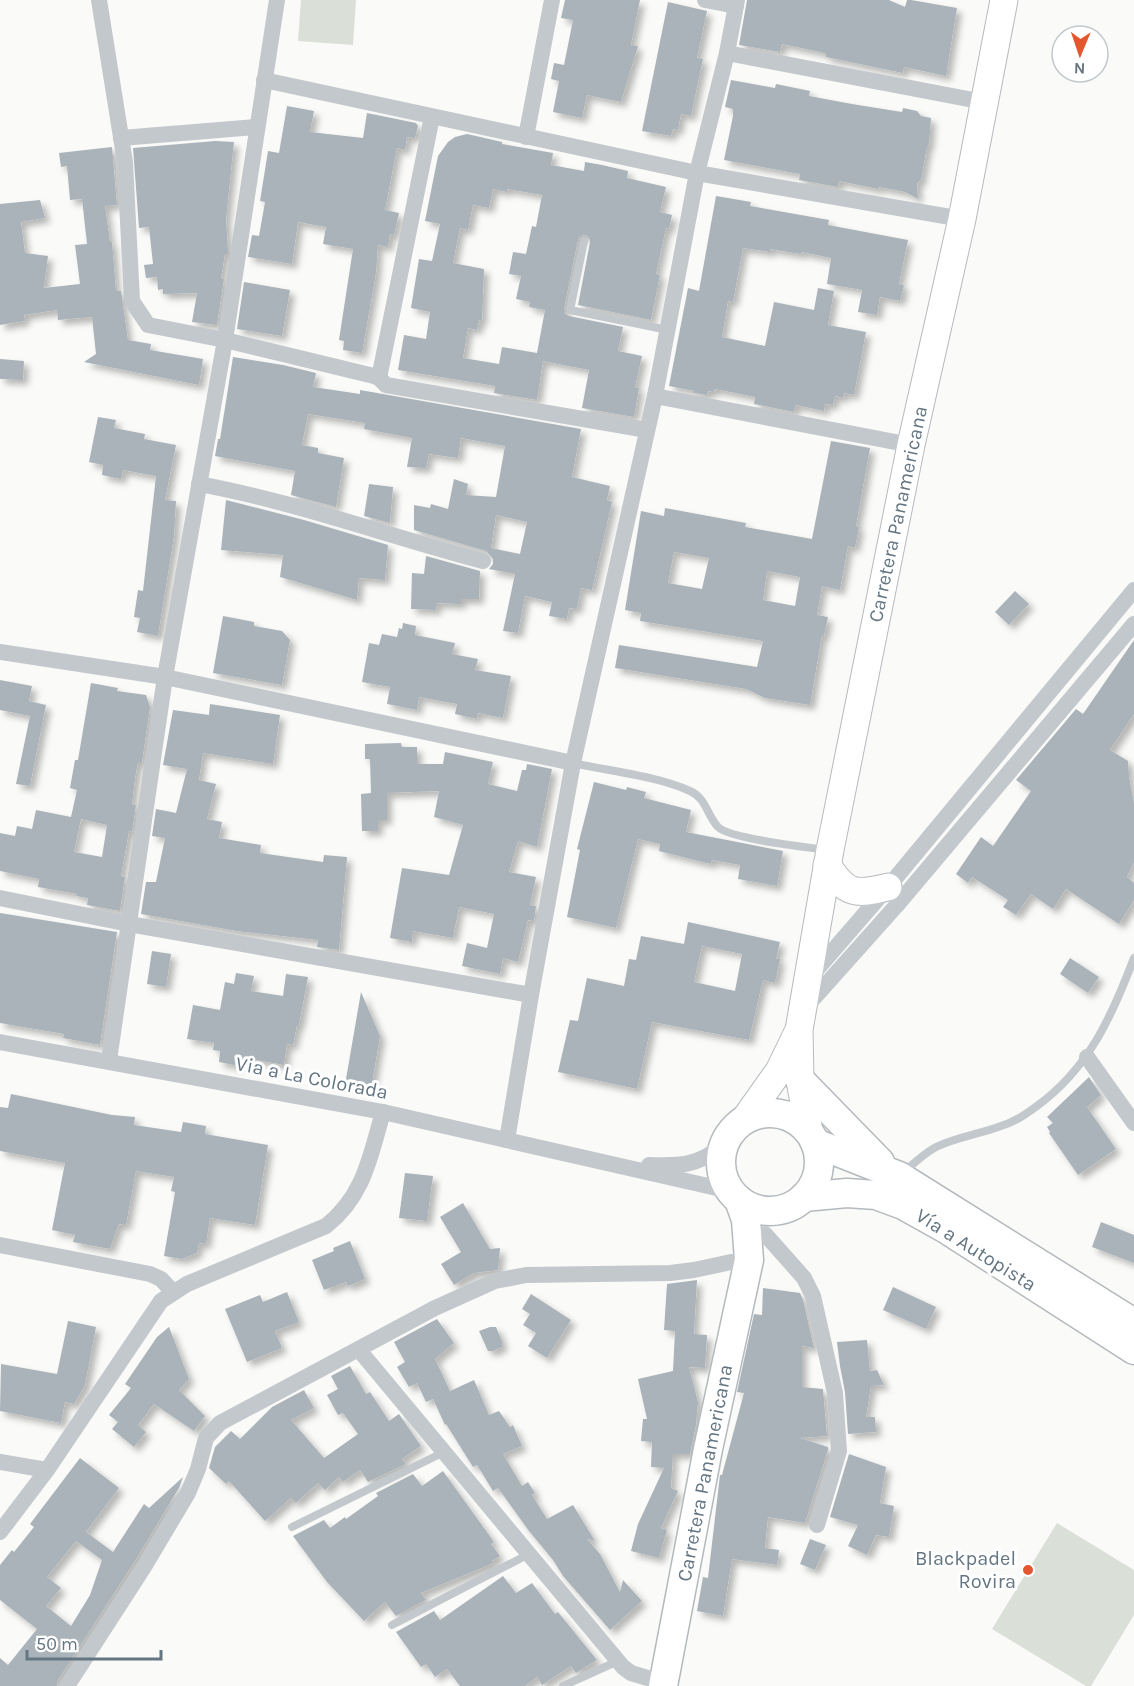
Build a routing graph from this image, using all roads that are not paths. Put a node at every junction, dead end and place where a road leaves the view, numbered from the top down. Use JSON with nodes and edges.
{"nodes":[{"id":1,"x":99,"y":0,"type":"edge"},
{"id":2,"x":277,"y":0,"type":"edge"},
{"id":3,"x":552,"y":0,"type":"edge"},
{"id":4,"x":705,"y":0,"type":"edge"},
{"id":5,"x":1004,"y":0,"type":"edge"},
{"id":6,"x":737,"y":3,"type":"edge"},
{"id":7,"x":727,"y":53,"type":"junction"},
{"id":8,"x":264,"y":80,"type":"junction"},
{"id":9,"x":984,"y":102,"type":"junction"},
{"id":10,"x":432,"y":117,"type":"junction"},
{"id":11,"x":257,"y":127,"type":"junction"},
{"id":12,"x":526,"y":137,"type":"junction"},
{"id":13,"x":121,"y":138,"type":"junction"},
{"id":14,"x":697,"y":173,"type":"junction"},
{"id":15,"x":962,"y":219,"type":"junction"},
{"id":16,"x":584,"y":241,"type":"dead end"},
{"id":17,"x":668,"y":330,"type":"junction"},
{"id":18,"x":225,"y":340,"type":"junction"},
{"id":19,"x":379,"y":378,"type":"junction"},
{"id":20,"x":655,"y":396,"type":"junction"},
{"id":21,"x":647,"y":430,"type":"junction"},
{"id":22,"x":911,"y":445,"type":"junction"},
{"id":23,"x":199,"y":484,"type":"junction"},
{"id":24,"x":483,"y":561,"type":"dead end"},
{"id":25,"x":1134,"y":590,"type":"edge"},
{"id":26,"x":1134,"y":624,"type":"edge"},
{"id":27,"x":0,"y":652,"type":"edge"},
{"id":28,"x":165,"y":677,"type":"junction"},
{"id":29,"x":573,"y":763,"type":"junction"},
{"id":30,"x":829,"y":858,"type":"junction"},
{"id":31,"x":888,"y":887,"type":"junction"},
{"id":32,"x":0,"y":898,"type":"edge"},
{"id":33,"x":129,"y":924,"type":"junction"},
{"id":34,"x":1134,"y":958,"type":"edge"},
{"id":35,"x":808,"y":980,"type":"junction"},
{"id":36,"x":531,"y":995,"type":"junction"},
{"id":37,"x":800,"y":1020,"type":"junction"},
{"id":38,"x":0,"y":1042,"type":"edge"},
{"id":39,"x":1087,"y":1057,"type":"junction"},
{"id":40,"x":109,"y":1060,"type":"junction"},
{"id":41,"x":800,"y":1080,"type":"junction"},
{"id":42,"x":383,"y":1113,"type":"junction"},
{"id":43,"x":745,"y":1119,"type":"junction"},
{"id":44,"x":1134,"y":1123,"type":"edge"},
{"id":45,"x":812,"y":1138,"type":"junction"},
{"id":46,"x":507,"y":1140,"type":"junction"},
{"id":47,"x":723,"y":1146,"type":"junction"},
{"id":48,"x":615,"y":1165,"type":"junction"},
{"id":49,"x":894,"y":1173,"type":"junction"},
{"id":50,"x":734,"y":1195,"type":"junction"},
{"id":51,"x":794,"y":1203,"type":"junction"},
{"id":52,"x":765,"y":1234,"type":"junction"},
{"id":53,"x":0,"y":1245,"type":"edge"},
{"id":54,"x":748,"y":1262,"type":"junction"},
{"id":55,"x":173,"y":1292,"type":"junction"},
{"id":56,"x":1134,"y":1323,"type":"edge"},
{"id":57,"x":359,"y":1350,"type":"junction"},
{"id":58,"x":1134,"y":1350,"type":"edge"},
{"id":59,"x":444,"y":1452,"type":"junction"},
{"id":60,"x":0,"y":1462,"type":"edge"},
{"id":61,"x":47,"y":1470,"type":"junction"},
{"id":62,"x":817,"y":1525,"type":"dead end"},
{"id":63,"x":292,"y":1527,"type":"dead end"},
{"id":64,"x":0,"y":1532,"type":"edge"},
{"id":65,"x":529,"y":1554,"type":"junction"},
{"id":66,"x":393,"y":1625,"type":"dead end"},
{"id":67,"x":618,"y":1661,"type":"junction"},
{"id":68,"x":663,"y":1684,"type":"edge"},
{"id":69,"x":67,"y":1686,"type":"edge"},
{"id":70,"x":563,"y":1686,"type":"edge"}],
"edges":[{"from":1,"to":13,"type":"street"},
{"from":2,"to":8,"type":"street"},
{"from":3,"to":12,"type":"street"},
{"from":4,"to":6,"type":"street"},
{"from":5,"to":9,"type":"main road","name":"Carretera Panamericana"},
{"from":6,"to":7,"type":"street"},
{"from":7,"to":9,"type":"street"},
{"from":7,"to":14,"type":"street"},
{"from":8,"to":10,"type":"street"},
{"from":8,"to":11,"type":"street"},
{"from":9,"to":15,"type":"main road","name":"Carretera Panamericana"},
{"from":10,"to":12,"type":"street"},
{"from":10,"to":19,"type":"street"},
{"from":11,"to":13,"type":"street"},
{"from":11,"to":18,"type":"street"},
{"from":12,"to":14,"type":"street"},
{"from":13,"to":18,"type":"street"},
{"from":14,"to":15,"type":"street"},
{"from":14,"to":17,"type":"street"},
{"from":15,"to":22,"type":"main road","name":"Carretera Panamericana"},
{"from":16,"to":17,"type":"lane"},
{"from":17,"to":20,"type":"street"},
{"from":18,"to":19,"type":"street"},
{"from":18,"to":23,"type":"street"},
{"from":19,"to":21,"type":"street"},
{"from":20,"to":21,"type":"street"},
{"from":20,"to":22,"type":"street"},
{"from":21,"to":29,"type":"street"},
{"from":22,"to":30,"type":"main road","name":"Carretera Panamericana"},
{"from":23,"to":24,"type":"street"},
{"from":23,"to":28,"type":"street"},
{"from":25,"to":31,"type":"street"},
{"from":26,"to":37,"type":"street"},
{"from":27,"to":28,"type":"street"},
{"from":28,"to":29,"type":"street"},
{"from":28,"to":33,"type":"street"},
{"from":29,"to":30,"type":"lane"},
{"from":29,"to":36,"type":"street"},
{"from":30,"to":31,"type":"main road"},
{"from":30,"to":35,"type":"main road","name":"Carretera Panamericana"},
{"from":31,"to":35,"type":"street"},
{"from":32,"to":33,"type":"street"},
{"from":33,"to":36,"type":"street"},
{"from":33,"to":40,"type":"street"},
{"from":34,"to":39,"type":"lane"},
{"from":35,"to":37,"type":"main road","name":"Carretera Panamericana"},
{"from":36,"to":46,"type":"street"},
{"from":37,"to":41,"type":"main road","name":"Carretera Panamericana"},
{"from":37,"to":43,"type":"main road","name":"Carretera Panamericana"},
{"from":38,"to":40,"type":"street","name":"Via a La Colorada"},
{"from":39,"to":44,"type":"street"},
{"from":39,"to":49,"type":"lane"},
{"from":40,"to":42,"type":"street","name":"Via a La Colorada"},
{"from":41,"to":45,"type":"main road","name":"Carretera Panamericana"},
{"from":41,"to":49,"type":"highway"},
{"from":42,"to":46,"type":"street","name":"Via a La Colorada"},
{"from":42,"to":55,"type":"street"},
{"from":43,"to":45,"type":"highway"},
{"from":43,"to":47,"type":"highway"},
{"from":45,"to":49,"type":"highway","name":"Vía a Autopista"},
{"from":45,"to":51,"type":"highway"},
{"from":46,"to":48,"type":"street","name":"Via a La Colorada"},
{"from":47,"to":48,"type":"street","name":"Via a La Colorada"},
{"from":47,"to":50,"type":"highway"},
{"from":48,"to":50,"type":"street","name":"Via a La Colorada"},
{"from":49,"to":56,"type":"highway","name":"Vía a Autopista"},
{"from":50,"to":51,"type":"highway"},
{"from":50,"to":54,"type":"highway","name":"Carretera Panamericana"},
{"from":51,"to":52,"type":"highway","name":"Carretera Panamericana"},
{"from":51,"to":58,"type":"highway","name":"Vía a Autopista"},
{"from":52,"to":54,"type":"highway","name":"Carretera Panamericana"},
{"from":52,"to":62,"type":"street"},
{"from":53,"to":55,"type":"street"},
{"from":54,"to":57,"type":"street"},
{"from":54,"to":68,"type":"highway","name":"Carretera Panamericana"},
{"from":55,"to":61,"type":"street"},
{"from":57,"to":59,"type":"street"},
{"from":57,"to":69,"type":"street"},
{"from":59,"to":63,"type":"lane"},
{"from":59,"to":65,"type":"street"},
{"from":60,"to":61,"type":"street"},
{"from":61,"to":64,"type":"street"},
{"from":65,"to":66,"type":"lane"},
{"from":65,"to":67,"type":"street"},
{"from":67,"to":68,"type":"street"},
{"from":67,"to":70,"type":"lane"}]}
